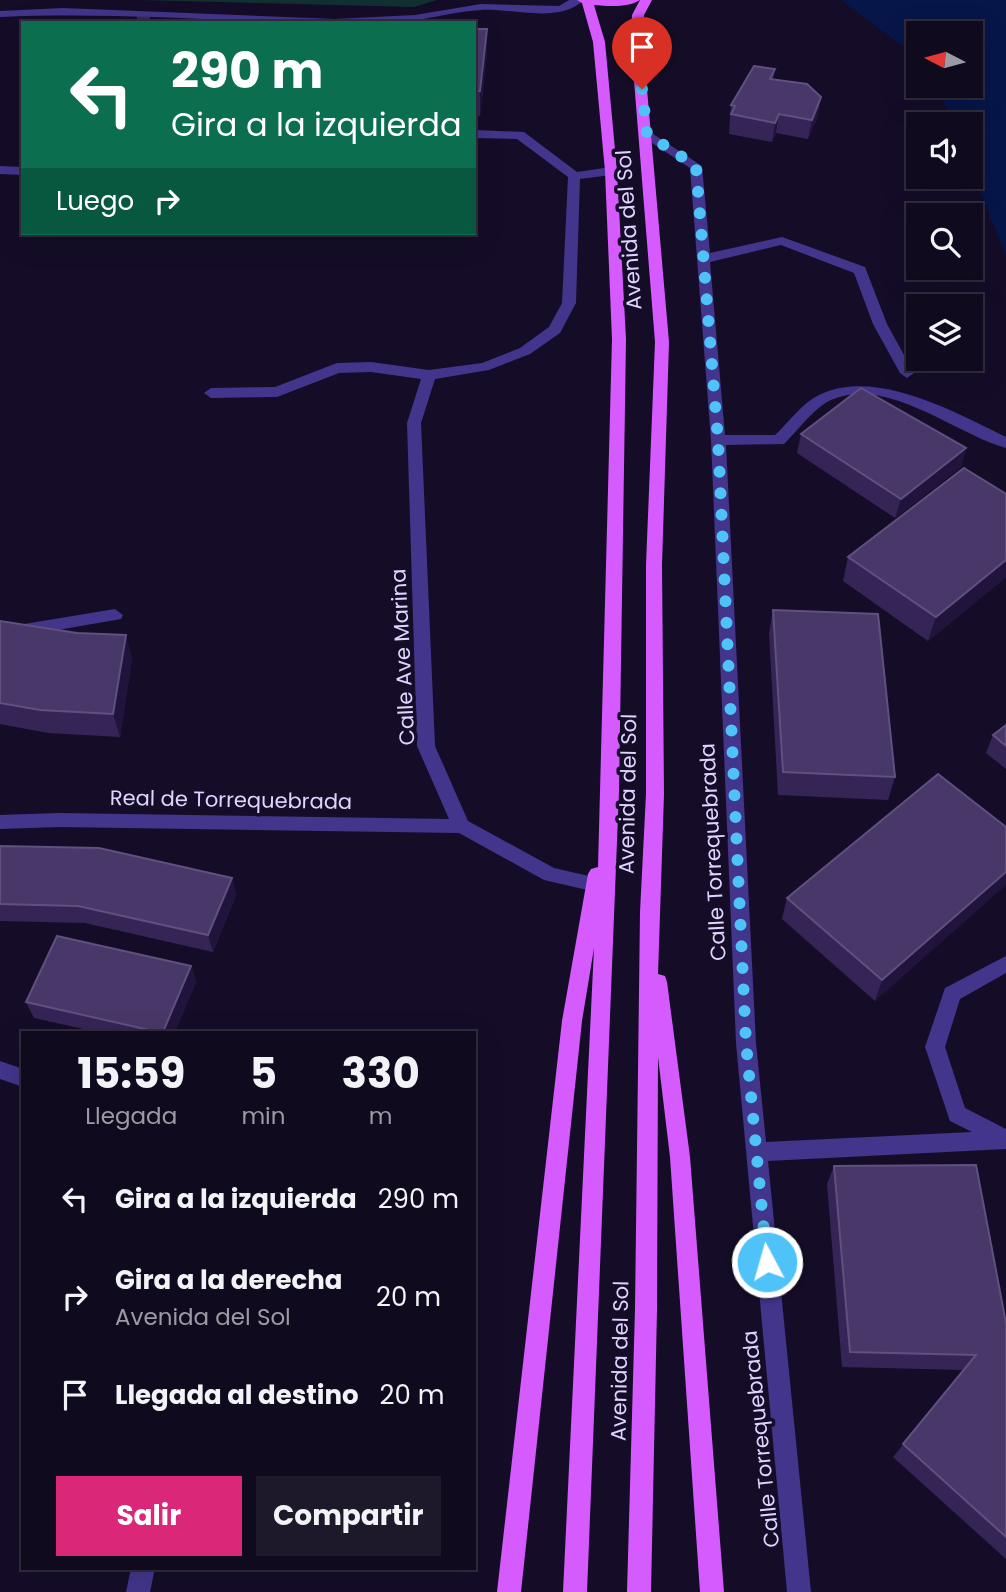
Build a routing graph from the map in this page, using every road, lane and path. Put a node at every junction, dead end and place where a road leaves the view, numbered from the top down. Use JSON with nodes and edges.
{"nodes":[{"id":1,"x":578,"y":0,"type":"edge"},
{"id":2,"x":585,"y":0,"type":"edge"},
{"id":3,"x":634,"y":0,"type":"edge"},
{"id":4,"x":646,"y":0,"type":"edge"},
{"id":5,"x":481,"y":3,"type":"edge"},
{"id":6,"x":0,"y":14,"type":"edge"},
{"id":7,"x":310,"y":21,"type":"edge"},
{"id":8,"x":355,"y":21,"type":"edge"},
{"id":9,"x":476,"y":134,"type":"edge"},
{"id":10,"x":647,"y":134,"type":"junction"},
{"id":11,"x":0,"y":170,"type":"edge"},
{"id":12,"x":21,"y":171,"type":"edge"},
{"id":13,"x":611,"y":171,"type":"junction"},
{"id":14,"x":574,"y":176,"type":"junction"},
{"id":15,"x":702,"y":258,"type":"junction"},
{"id":16,"x":907,"y":373,"type":"dead end"},
{"id":17,"x":429,"y":375,"type":"junction"},
{"id":18,"x":211,"y":393,"type":"dead end"},
{"id":19,"x":718,"y":440,"type":"junction"},
{"id":20,"x":1006,"y":443,"type":"edge"},
{"id":21,"x":115,"y":615,"type":"dead end"},
{"id":22,"x":0,"y":634,"type":"edge"},
{"id":23,"x":610,"y":791,"type":"junction"},
{"id":24,"x":0,"y":822,"type":"edge"},
{"id":25,"x":461,"y":826,"type":"junction"},
{"id":26,"x":596,"y":884,"type":"junction"},
{"id":27,"x":649,"y":912,"type":"junction"},
{"id":28,"x":1006,"y":964,"type":"edge"},
{"id":29,"x":0,"y":1070,"type":"edge"},
{"id":30,"x":21,"y":1077,"type":"edge"},
{"id":31,"x":1006,"y":1140,"type":"edge"},
{"id":32,"x":756,"y":1152,"type":"junction"},
{"id":33,"x":143,"y":1570,"type":"edge"},
{"id":34,"x":138,"y":1592,"type":"edge"},
{"id":35,"x":509,"y":1592,"type":"edge"},
{"id":36,"x":575,"y":1592,"type":"edge"},
{"id":37,"x":639,"y":1592,"type":"edge"},
{"id":38,"x":712,"y":1592,"type":"edge"},
{"id":39,"x":799,"y":1592,"type":"edge"}],
"edges":[{"from":1,"to":5,"type":"street"},
{"from":2,"to":3,"type":"main road"},
{"from":2,"to":13,"type":"main road","name":"Avenida del Sol"},
{"from":4,"to":10,"type":"main road","name":"Avenida del Sol"},
{"from":5,"to":8,"type":"street"},
{"from":6,"to":7,"type":"street"},
{"from":9,"to":14,"type":"street"},
{"from":10,"to":15,"type":"street","name":"Calle Torrequebrada"},
{"from":10,"to":27,"type":"main road","name":"Avenida del Sol"},
{"from":11,"to":12,"type":"street"},
{"from":13,"to":14,"type":"street"},
{"from":13,"to":23,"type":"main road","name":"Avenida del Sol"},
{"from":14,"to":17,"type":"street"},
{"from":15,"to":16,"type":"street"},
{"from":15,"to":19,"type":"street","name":"Calle Torrequebrada"},
{"from":17,"to":18,"type":"street"},
{"from":17,"to":25,"type":"street","name":"Calle Ave Marina"},
{"from":19,"to":20,"type":"street"},
{"from":19,"to":32,"type":"street","name":"Calle Torrequebrada"},
{"from":21,"to":22,"type":"street"},
{"from":23,"to":26,"type":"main road"},
{"from":23,"to":36,"type":"main road","name":"Avenida del Sol"},
{"from":24,"to":25,"type":"street","name":"Real de Torrequebrada"},
{"from":25,"to":26,"type":"street"},
{"from":26,"to":35,"type":"main road"},
{"from":27,"to":37,"type":"main road","name":"Avenida del Sol"},
{"from":27,"to":38,"type":"main road"},
{"from":28,"to":31,"type":"street"},
{"from":29,"to":30,"type":"street"},
{"from":31,"to":32,"type":"street"},
{"from":32,"to":39,"type":"street","name":"Calle Torrequebrada"},
{"from":33,"to":34,"type":"street"}]}
